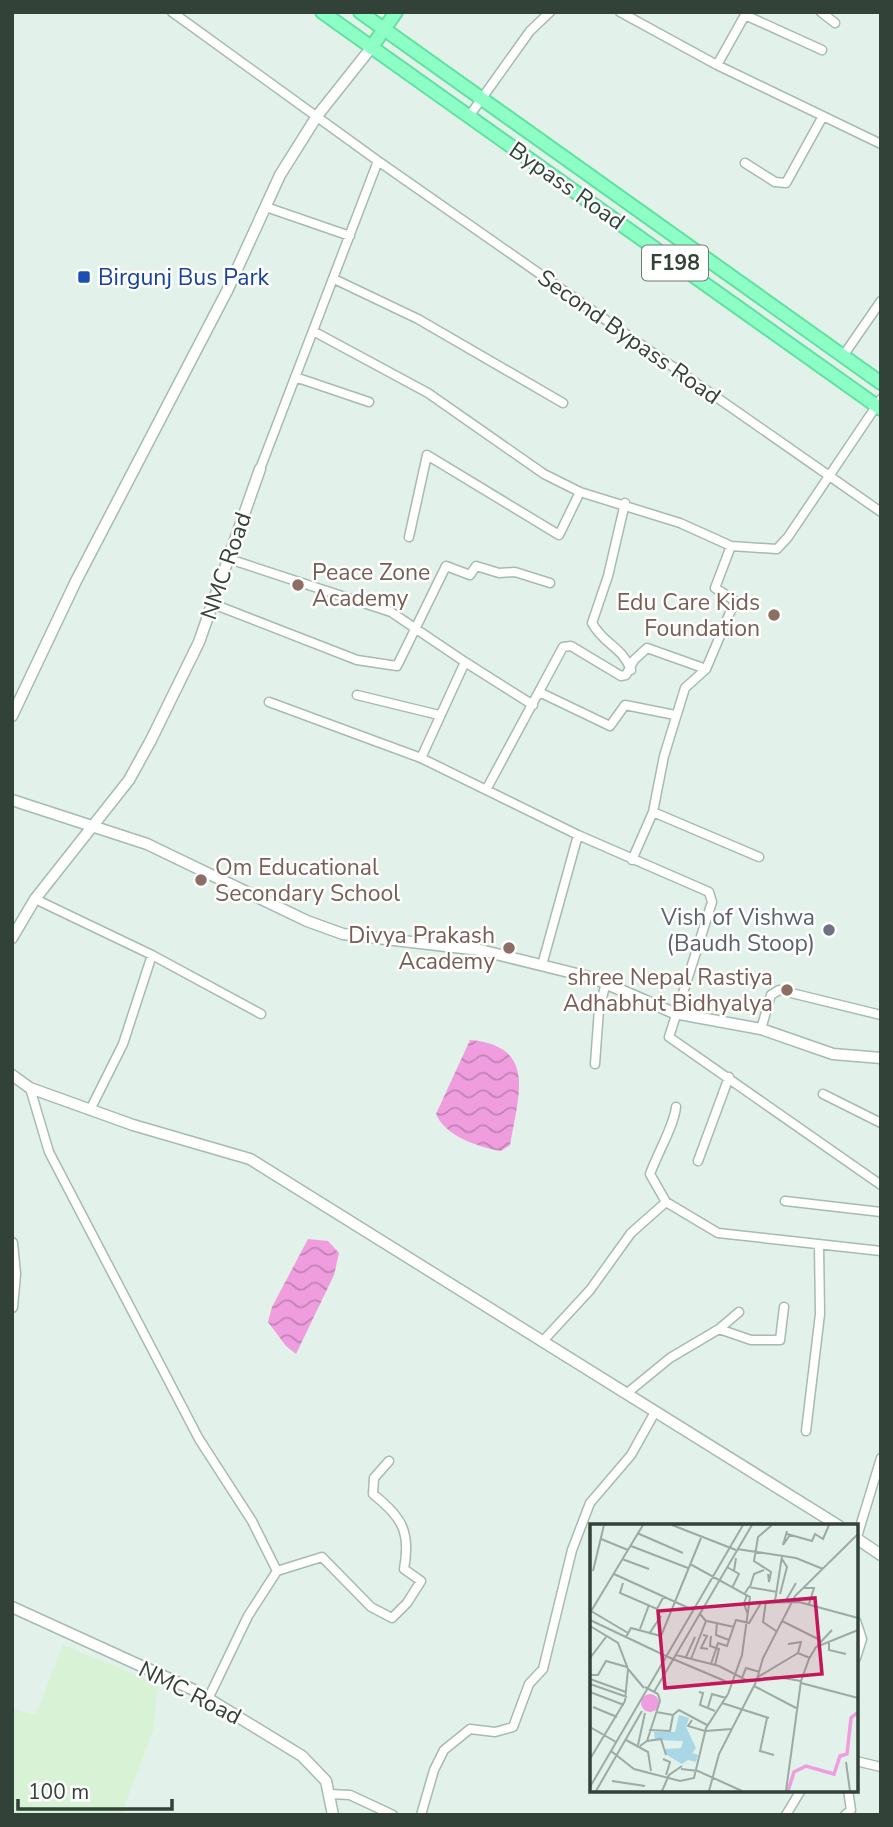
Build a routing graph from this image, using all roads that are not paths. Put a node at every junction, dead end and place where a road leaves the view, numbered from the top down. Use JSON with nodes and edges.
{"nodes":[{"id":1,"x":172,"y":12,"type":"edge"},
{"id":2,"x":322,"y":12,"type":"edge"},
{"id":3,"x":360,"y":12,"type":"edge"},
{"id":4,"x":396,"y":12,"type":"edge"},
{"id":5,"x":551,"y":12,"type":"edge"},
{"id":6,"x":620,"y":12,"type":"edge"},
{"id":7,"x":821,"y":12,"type":"edge"},
{"id":8,"x":745,"y":13,"type":"edge"},
{"id":9,"x":835,"y":23,"type":"dead end"},
{"id":10,"x":384,"y":29,"type":"junction"},
{"id":11,"x":372,"y":48,"type":"junction"},
{"id":12,"x":821,"y":50,"type":"dead end"},
{"id":13,"x":716,"y":65,"type":"junction"},
{"id":14,"x":481,"y":98,"type":"junction"},
{"id":15,"x":470,"y":115,"type":"junction"},
{"id":16,"x":317,"y":116,"type":"junction"},
{"id":17,"x":823,"y":116,"type":"junction"},
{"id":18,"x":881,"y":144,"type":"edge"},
{"id":19,"x":378,"y":161,"type":"junction"},
{"id":20,"x":745,"y":163,"type":"dead end"},
{"id":21,"x":266,"y":207,"type":"junction"},
{"id":22,"x":350,"y":236,"type":"junction"},
{"id":23,"x":334,"y":279,"type":"junction"},
{"id":24,"x":881,"y":301,"type":"edge"},
{"id":25,"x":313,"y":331,"type":"junction"},
{"id":26,"x":842,"y":356,"type":"junction"},
{"id":27,"x":295,"y":377,"type":"junction"},
{"id":28,"x":881,"y":383,"type":"edge"},
{"id":29,"x":369,"y":402,"type":"dead end"},
{"id":30,"x":563,"y":403,"type":"dead end"},
{"id":31,"x":879,"y":404,"type":"edge"},
{"id":32,"x":260,"y":469,"type":"joint"},
{"id":33,"x":829,"y":476,"type":"junction"},
{"id":34,"x":580,"y":492,"type":"junction"},
{"id":35,"x":625,"y":503,"type":"junction"},
{"id":36,"x":881,"y":512,"type":"edge"},
{"id":37,"x":409,"y":537,"type":"dead end"},
{"id":38,"x":731,"y":546,"type":"junction"},
{"id":39,"x":229,"y":559,"type":"junction"},
{"id":40,"x":551,"y":583,"type":"dead end"},
{"id":41,"x":213,"y":604,"type":"junction"},
{"id":42,"x":415,"y":626,"type":"junction"},
{"id":43,"x":465,"y":662,"type":"junction"},
{"id":44,"x":631,"y":670,"type":"junction"},
{"id":45,"x":706,"y":670,"type":"junction"},
{"id":46,"x":539,"y":692,"type":"junction"},
{"id":47,"x":357,"y":695,"type":"dead end"},
{"id":48,"x":269,"y":702,"type":"dead end"},
{"id":49,"x":533,"y":705,"type":"junction"},
{"id":50,"x":439,"y":715,"type":"junction"},
{"id":51,"x":675,"y":715,"type":"junction"},
{"id":52,"x":12,"y":716,"type":"edge"},
{"id":53,"x":421,"y":758,"type":"junction"},
{"id":54,"x":486,"y":790,"type":"junction"},
{"id":55,"x":12,"y":800,"type":"edge"},
{"id":56,"x":653,"y":812,"type":"junction"},
{"id":57,"x":90,"y":827,"type":"junction"},
{"id":58,"x":578,"y":835,"type":"junction"},
{"id":59,"x":759,"y":858,"type":"dead end"},
{"id":60,"x":632,"y":860,"type":"junction"},
{"id":61,"x":35,"y":899,"type":"junction"},
{"id":62,"x":12,"y":938,"type":"edge"},
{"id":63,"x":152,"y":955,"type":"junction"},
{"id":64,"x":542,"y":965,"type":"junction"},
{"id":65,"x":606,"y":983,"type":"junction"},
{"id":66,"x":674,"y":1013,"type":"junction"},
{"id":67,"x":261,"y":1014,"type":"dead end"},
{"id":68,"x":881,"y":1015,"type":"edge"},
{"id":69,"x":761,"y":1029,"type":"junction"},
{"id":70,"x":881,"y":1058,"type":"edge"},
{"id":71,"x":594,"y":1064,"type":"dead end"},
{"id":72,"x":12,"y":1075,"type":"edge"},
{"id":73,"x":729,"y":1077,"type":"junction"},
{"id":74,"x":30,"y":1088,"type":"junction"},
{"id":75,"x":823,"y":1094,"type":"dead end"},
{"id":76,"x":676,"y":1108,"type":"dead end"},
{"id":77,"x":90,"y":1110,"type":"junction"},
{"id":78,"x":881,"y":1123,"type":"edge"},
{"id":79,"x":698,"y":1161,"type":"dead end"},
{"id":80,"x":881,"y":1185,"type":"edge"},
{"id":81,"x":785,"y":1201,"type":"dead end"},
{"id":82,"x":666,"y":1202,"type":"junction"},
{"id":83,"x":881,"y":1212,"type":"edge"},
{"id":84,"x":12,"y":1243,"type":"edge"},
{"id":85,"x":819,"y":1245,"type":"junction"},
{"id":86,"x":881,"y":1251,"type":"edge"},
{"id":87,"x":12,"y":1307,"type":"edge"},
{"id":88,"x":785,"y":1307,"type":"dead end"},
{"id":89,"x":738,"y":1312,"type":"dead end"},
{"id":90,"x":719,"y":1329,"type":"junction"},
{"id":91,"x":542,"y":1342,"type":"junction"},
{"id":92,"x":626,"y":1394,"type":"junction"},
{"id":93,"x":655,"y":1412,"type":"junction"},
{"id":94,"x":806,"y":1431,"type":"dead end"},
{"id":95,"x":881,"y":1458,"type":"edge"},
{"id":96,"x":389,"y":1461,"type":"dead end"},
{"id":97,"x":878,"y":1472,"type":"edge"},
{"id":98,"x":836,"y":1524,"type":"edge"},
{"id":99,"x":858,"y":1532,"type":"edge"},
{"id":100,"x":858,"y":1539,"type":"edge"},
{"id":101,"x":881,"y":1555,"type":"edge"},
{"id":102,"x":277,"y":1571,"type":"junction"},
{"id":103,"x":12,"y":1607,"type":"edge"},
{"id":104,"x":858,"y":1626,"type":"edge"},
{"id":105,"x":858,"y":1652,"type":"edge"},
{"id":106,"x":208,"y":1699,"type":"junction"},
{"id":107,"x":858,"y":1761,"type":"edge"},
{"id":108,"x":881,"y":1767,"type":"edge"},
{"id":109,"x":800,"y":1792,"type":"edge"},
{"id":110,"x":848,"y":1792,"type":"edge"},
{"id":111,"x":329,"y":1794,"type":"junction"},
{"id":112,"x":333,"y":1815,"type":"edge"},
{"id":113,"x":393,"y":1815,"type":"edge"},
{"id":114,"x":421,"y":1815,"type":"edge"},
{"id":115,"x":786,"y":1815,"type":"edge"},
{"id":116,"x":845,"y":1815,"type":"edge"}],
"edges":[{"from":1,"to":16,"type":"street"},
{"from":2,"to":11,"type":"main road","name":"Bypass Road","number":"F198"},
{"from":3,"to":10,"type":"main road","name":"Bypass Road","number":"F198"},
{"from":4,"to":10,"type":"main road"},
{"from":5,"to":14,"type":"street"},
{"from":6,"to":13,"type":"street"},
{"from":7,"to":9,"type":"street"},
{"from":8,"to":12,"type":"street"},
{"from":8,"to":13,"type":"street"},
{"from":10,"to":11,"type":"main road"},
{"from":10,"to":14,"type":"main road","name":"Bypass Road","number":"F198"},
{"from":11,"to":15,"type":"main road","name":"Bypass Road","number":"F198"},
{"from":11,"to":16,"type":"street"},
{"from":13,"to":17,"type":"street"},
{"from":14,"to":15,"type":"street"},
{"from":14,"to":26,"type":"main road","name":"Bypass Road","number":"F198"},
{"from":15,"to":31,"type":"main road","name":"Bypass Road","number":"F198"},
{"from":16,"to":19,"type":"street","name":"Second Bypass Road"},
{"from":16,"to":21,"type":"street"},
{"from":17,"to":18,"type":"street"},
{"from":17,"to":20,"type":"street"},
{"from":19,"to":22,"type":"street","name":"NMC Road"},
{"from":19,"to":33,"type":"street","name":"Second Bypass Road"},
{"from":21,"to":22,"type":"street"},
{"from":21,"to":52,"type":"street"},
{"from":22,"to":23,"type":"street","name":"NMC Road"},
{"from":23,"to":25,"type":"street","name":"NMC Road"},
{"from":23,"to":30,"type":"street"},
{"from":24,"to":26,"type":"street"},
{"from":25,"to":27,"type":"street","name":"NMC Road"},
{"from":25,"to":34,"type":"street"},
{"from":26,"to":28,"type":"main road","name":"Bypass Road","number":"F198"},
{"from":27,"to":29,"type":"street"},
{"from":27,"to":32,"type":"street","name":"NMC Road"},
{"from":31,"to":33,"type":"street"},
{"from":32,"to":39,"type":"street","name":"NMC Road"},
{"from":33,"to":36,"type":"street","name":"Second Bypass Road"},
{"from":33,"to":38,"type":"street"},
{"from":34,"to":35,"type":"street"},
{"from":34,"to":37,"type":"street"},
{"from":35,"to":38,"type":"street"},
{"from":35,"to":44,"type":"street"},
{"from":38,"to":45,"type":"street"},
{"from":39,"to":41,"type":"street","name":"NMC Road"},
{"from":39,"to":42,"type":"street"},
{"from":40,"to":42,"type":"street"},
{"from":41,"to":42,"type":"street"},
{"from":41,"to":57,"type":"street","name":"NMC Road"},
{"from":42,"to":43,"type":"street"},
{"from":43,"to":49,"type":"street"},
{"from":43,"to":50,"type":"street"},
{"from":44,"to":45,"type":"street"},
{"from":44,"to":46,"type":"street"},
{"from":45,"to":51,"type":"street"},
{"from":46,"to":49,"type":"street"},
{"from":46,"to":51,"type":"street"},
{"from":47,"to":50,"type":"street"},
{"from":48,"to":53,"type":"street"},
{"from":49,"to":54,"type":"street"},
{"from":50,"to":53,"type":"street"},
{"from":51,"to":56,"type":"street"},
{"from":53,"to":54,"type":"street"},
{"from":54,"to":58,"type":"street"},
{"from":55,"to":57,"type":"street"},
{"from":56,"to":59,"type":"street"},
{"from":56,"to":60,"type":"street"},
{"from":57,"to":61,"type":"street","name":"NMC Road"},
{"from":57,"to":64,"type":"street"},
{"from":58,"to":60,"type":"street"},
{"from":58,"to":64,"type":"street"},
{"from":60,"to":66,"type":"street"},
{"from":61,"to":62,"type":"street","name":"NMC Road"},
{"from":61,"to":63,"type":"street"},
{"from":63,"to":67,"type":"street"},
{"from":63,"to":77,"type":"street"},
{"from":64,"to":65,"type":"street"},
{"from":65,"to":66,"type":"street"},
{"from":65,"to":71,"type":"street"},
{"from":66,"to":69,"type":"street"},
{"from":66,"to":73,"type":"street"},
{"from":68,"to":69,"type":"street"},
{"from":69,"to":70,"type":"street"},
{"from":72,"to":74,"type":"street"},
{"from":73,"to":79,"type":"street"},
{"from":73,"to":80,"type":"street"},
{"from":74,"to":77,"type":"street"},
{"from":74,"to":102,"type":"street"},
{"from":75,"to":78,"type":"street"},
{"from":76,"to":82,"type":"street"},
{"from":77,"to":91,"type":"street"},
{"from":81,"to":83,"type":"street"},
{"from":82,"to":85,"type":"street"},
{"from":82,"to":91,"type":"street"},
{"from":84,"to":87,"type":"street"},
{"from":85,"to":86,"type":"street"},
{"from":85,"to":94,"type":"street"},
{"from":88,"to":90,"type":"street"},
{"from":89,"to":90,"type":"street"},
{"from":90,"to":92,"type":"street"},
{"from":91,"to":92,"type":"street"},
{"from":92,"to":93,"type":"street"},
{"from":93,"to":98,"type":"street"},
{"from":93,"to":114,"type":"street"},
{"from":95,"to":97,"type":"street"},
{"from":96,"to":102,"type":"street"},
{"from":97,"to":99,"type":"street"},
{"from":100,"to":101,"type":"street"},
{"from":102,"to":106,"type":"street"},
{"from":103,"to":106,"type":"street","name":"NMC Road"},
{"from":104,"to":105,"type":"street"},
{"from":106,"to":111,"type":"street","name":"NMC Road"},
{"from":107,"to":108,"type":"street"},
{"from":109,"to":115,"type":"street"},
{"from":110,"to":116,"type":"street"},
{"from":111,"to":112,"type":"street","name":"NMC Road"},
{"from":111,"to":113,"type":"street"}]}
